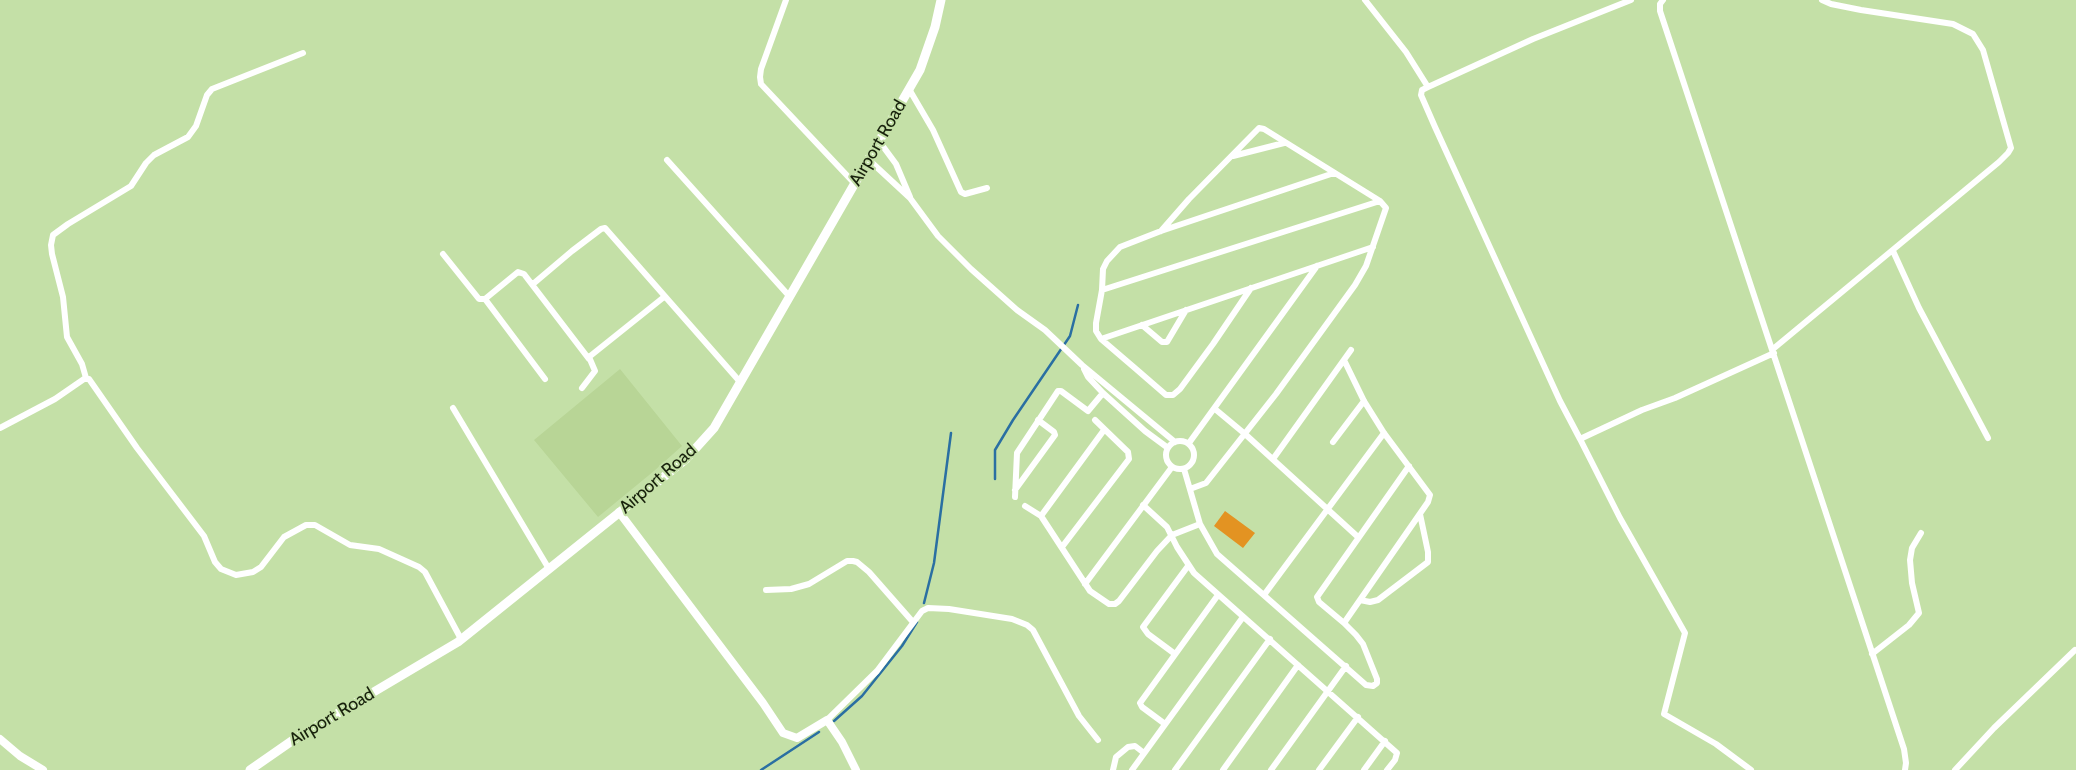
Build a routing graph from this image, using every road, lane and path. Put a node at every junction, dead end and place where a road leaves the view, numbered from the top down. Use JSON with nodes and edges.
{"nodes":[{"id":1,"x":786,"y":0,"type":"edge"},
{"id":2,"x":941,"y":0,"type":"edge"},
{"id":3,"x":1365,"y":0,"type":"edge"},
{"id":4,"x":1631,"y":0,"type":"edge"},
{"id":5,"x":1662,"y":0,"type":"edge"},
{"id":6,"x":1822,"y":0,"type":"edge"},
{"id":7,"x":303,"y":53,"type":"dead end"},
{"id":8,"x":1428,"y":86,"type":"junction"},
{"id":9,"x":909,"y":90,"type":"junction"},
{"id":10,"x":879,"y":141,"type":"junction"},
{"id":11,"x":1284,"y":143,"type":"junction"},
{"id":12,"x":1233,"y":156,"type":"junction"},
{"id":13,"x":666,"y":160,"type":"dead end"},
{"id":14,"x":869,"y":160,"type":"junction"},
{"id":15,"x":1334,"y":173,"type":"junction"},
{"id":16,"x":855,"y":184,"type":"junction"},
{"id":17,"x":987,"y":188,"type":"dead end"},
{"id":18,"x":910,"y":198,"type":"junction"},
{"id":19,"x":1380,"y":201,"type":"junction"},
{"id":20,"x":1160,"y":231,"type":"junction"},
{"id":21,"x":1373,"y":247,"type":"junction"},
{"id":22,"x":1893,"y":251,"type":"junction"},
{"id":23,"x":443,"y":254,"type":"dead end"},
{"id":24,"x":1317,"y":266,"type":"junction"},
{"id":25,"x":532,"y":284,"type":"junction"},
{"id":26,"x":1250,"y":288,"type":"junction"},
{"id":27,"x":1102,"y":290,"type":"junction"},
{"id":28,"x":790,"y":296,"type":"junction"},
{"id":29,"x":664,"y":297,"type":"junction"},
{"id":30,"x":485,"y":299,"type":"junction"},
{"id":31,"x":1186,"y":310,"type":"junction"},
{"id":32,"x":1142,"y":325,"type":"junction"},
{"id":33,"x":1101,"y":338,"type":"junction"},
{"id":34,"x":1351,"y":350,"type":"dead end"},
{"id":35,"x":1773,"y":351,"type":"junction"},
{"id":36,"x":589,"y":359,"type":"junction"},
{"id":37,"x":1344,"y":360,"type":"junction"},
{"id":38,"x":1082,"y":365,"type":"junction"},
{"id":39,"x":86,"y":378,"type":"junction"},
{"id":40,"x":545,"y":379,"type":"dead end"},
{"id":41,"x":741,"y":383,"type":"junction"},
{"id":42,"x":582,"y":388,"type":"dead end"},
{"id":43,"x":1103,"y":393,"type":"junction"},
{"id":44,"x":1364,"y":401,"type":"junction"},
{"id":45,"x":453,"y":408,"type":"dead end"},
{"id":46,"x":1215,"y":409,"type":"junction"},
{"id":47,"x":1140,"y":414,"type":"junction"},
{"id":48,"x":1038,"y":420,"type":"junction"},
{"id":49,"x":1094,"y":420,"type":"dead end"},
{"id":50,"x":1134,"y":421,"type":"junction"},
{"id":51,"x":0,"y":428,"type":"edge"},
{"id":52,"x":1104,"y":430,"type":"junction"},
{"id":53,"x":1245,"y":434,"type":"junction"},
{"id":54,"x":1384,"y":434,"type":"junction"},
{"id":55,"x":1988,"y":438,"type":"dead end"},
{"id":56,"x":1580,"y":440,"type":"junction"},
{"id":57,"x":1175,"y":442,"type":"junction"},
{"id":58,"x":1332,"y":442,"type":"dead end"},
{"id":59,"x":1189,"y":443,"type":"junction"},
{"id":60,"x":1168,"y":448,"type":"junction"},
{"id":61,"x":1273,"y":459,"type":"junction"},
{"id":62,"x":1409,"y":466,"type":"junction"},
{"id":63,"x":1172,"y":467,"type":"junction"},
{"id":64,"x":1184,"y":469,"type":"junction"},
{"id":65,"x":1190,"y":489,"type":"junction"},
{"id":66,"x":1144,"y":505,"type":"junction"},
{"id":67,"x":1025,"y":506,"type":"dead end"},
{"id":68,"x":1328,"y":510,"type":"junction"},
{"id":69,"x":619,"y":512,"type":"junction"},
{"id":70,"x":1420,"y":514,"type":"junction"},
{"id":71,"x":1041,"y":516,"type":"junction"},
{"id":72,"x":1200,"y":524,"type":"junction"},
{"id":73,"x":1921,"y":533,"type":"dead end"},
{"id":74,"x":1172,"y":535,"type":"junction"},
{"id":75,"x":1358,"y":537,"type":"junction"},
{"id":76,"x":1062,"y":547,"type":"junction"},
{"id":77,"x":1188,"y":566,"type":"junction"},
{"id":78,"x":548,"y":569,"type":"junction"},
{"id":79,"x":1085,"y":584,"type":"junction"},
{"id":80,"x":766,"y":590,"type":"dead end"},
{"id":81,"x":1218,"y":595,"type":"junction"},
{"id":82,"x":1264,"y":595,"type":"junction"},
{"id":83,"x":1360,"y":600,"type":"junction"},
{"id":84,"x":1243,"y":617,"type":"junction"},
{"id":85,"x":912,"y":621,"type":"junction"},
{"id":86,"x":1344,"y":623,"type":"junction"},
{"id":87,"x":461,"y":639,"type":"junction"},
{"id":88,"x":1270,"y":640,"type":"junction"},
{"id":89,"x":2075,"y":650,"type":"edge"},
{"id":90,"x":1174,"y":654,"type":"junction"},
{"id":91,"x":1872,"y":654,"type":"junction"},
{"id":92,"x":1298,"y":665,"type":"junction"},
{"id":93,"x":1346,"y":666,"type":"junction"},
{"id":94,"x":1328,"y":691,"type":"junction"},
{"id":95,"x":1358,"y":717,"type":"junction"},
{"id":96,"x":827,"y":720,"type":"junction"},
{"id":97,"x":1165,"y":724,"type":"junction"},
{"id":98,"x":0,"y":739,"type":"edge"},
{"id":99,"x":1098,"y":740,"type":"dead end"},
{"id":100,"x":1385,"y":741,"type":"junction"},
{"id":101,"x":1144,"y":753,"type":"junction"},
{"id":102,"x":43,"y":770,"type":"edge"},
{"id":103,"x":250,"y":770,"type":"edge"},
{"id":104,"x":856,"y":770,"type":"edge"},
{"id":105,"x":1113,"y":770,"type":"edge"},
{"id":106,"x":1132,"y":770,"type":"edge"},
{"id":107,"x":1175,"y":770,"type":"edge"},
{"id":108,"x":1223,"y":770,"type":"edge"},
{"id":109,"x":1271,"y":770,"type":"edge"},
{"id":110,"x":1319,"y":770,"type":"edge"},
{"id":111,"x":1364,"y":770,"type":"edge"},
{"id":112,"x":1387,"y":770,"type":"edge"},
{"id":113,"x":1751,"y":770,"type":"edge"},
{"id":114,"x":1905,"y":770,"type":"edge"},
{"id":115,"x":1955,"y":770,"type":"edge"}],
"edges":[{"from":1,"to":16,"type":"street"},
{"from":2,"to":9,"type":"main road","name":"Airport Road"},
{"from":3,"to":8,"type":"street"},
{"from":4,"to":8,"type":"street"},
{"from":5,"to":35,"type":"street"},
{"from":6,"to":22,"type":"street"},
{"from":7,"to":39,"type":"street"},
{"from":8,"to":56,"type":"street"},
{"from":9,"to":10,"type":"main road","name":"Airport Road"},
{"from":9,"to":17,"type":"street"},
{"from":10,"to":14,"type":"main road","name":"Airport Road"},
{"from":10,"to":18,"type":"street"},
{"from":11,"to":12,"type":"street"},
{"from":11,"to":12,"type":"street"},
{"from":11,"to":15,"type":"street"},
{"from":12,"to":20,"type":"street"},
{"from":13,"to":28,"type":"street"},
{"from":14,"to":16,"type":"main road","name":"Airport Road"},
{"from":14,"to":18,"type":"street"},
{"from":15,"to":19,"type":"street"},
{"from":15,"to":20,"type":"street"},
{"from":16,"to":28,"type":"main road","name":"Airport Road"},
{"from":18,"to":38,"type":"street"},
{"from":19,"to":21,"type":"street"},
{"from":19,"to":27,"type":"street"},
{"from":20,"to":27,"type":"street"},
{"from":21,"to":24,"type":"street"},
{"from":21,"to":53,"type":"street"},
{"from":22,"to":35,"type":"street"},
{"from":22,"to":55,"type":"street"},
{"from":23,"to":30,"type":"street"},
{"from":24,"to":26,"type":"street"},
{"from":24,"to":46,"type":"street"},
{"from":25,"to":29,"type":"street"},
{"from":25,"to":30,"type":"street"},
{"from":25,"to":36,"type":"street"},
{"from":26,"to":31,"type":"street"},
{"from":26,"to":33,"type":"street"},
{"from":27,"to":33,"type":"street"},
{"from":28,"to":41,"type":"main road","name":"Airport Road"},
{"from":29,"to":36,"type":"street"},
{"from":29,"to":41,"type":"street"},
{"from":30,"to":40,"type":"street"},
{"from":31,"to":32,"type":"street"},
{"from":31,"to":32,"type":"street"},
{"from":32,"to":33,"type":"street"},
{"from":34,"to":37,"type":"street"},
{"from":35,"to":56,"type":"street"},
{"from":35,"to":91,"type":"street"},
{"from":36,"to":42,"type":"street"},
{"from":37,"to":44,"type":"street"},
{"from":37,"to":61,"type":"street"},
{"from":38,"to":43,"type":"street"},
{"from":38,"to":47,"type":"street"},
{"from":39,"to":51,"type":"street"},
{"from":39,"to":87,"type":"street"},
{"from":41,"to":69,"type":"main road","name":"Airport Road"},
{"from":43,"to":48,"type":"street"},
{"from":43,"to":50,"type":"street"},
{"from":44,"to":54,"type":"street"},
{"from":44,"to":58,"type":"street"},
{"from":45,"to":78,"type":"street"},
{"from":46,"to":53,"type":"street"},
{"from":46,"to":59,"type":"street"},
{"from":47,"to":50,"type":"street"},
{"from":47,"to":57,"type":"street"},
{"from":48,"to":48,"type":"street"},
{"from":49,"to":52,"type":"street"},
{"from":50,"to":60,"type":"street"},
{"from":52,"to":71,"type":"street"},
{"from":52,"to":76,"type":"street"},
{"from":53,"to":61,"type":"street"},
{"from":53,"to":65,"type":"street"},
{"from":54,"to":62,"type":"street"},
{"from":54,"to":68,"type":"street"},
{"from":56,"to":113,"type":"street"},
{"from":57,"to":59,"type":"street"},
{"from":57,"to":60,"type":"street"},
{"from":59,"to":64,"type":"street"},
{"from":60,"to":63,"type":"street"},
{"from":61,"to":68,"type":"street"},
{"from":62,"to":70,"type":"street"},
{"from":62,"to":75,"type":"street"},
{"from":63,"to":64,"type":"street"},
{"from":63,"to":66,"type":"street"},
{"from":64,"to":65,"type":"street"},
{"from":65,"to":72,"type":"street"},
{"from":66,"to":74,"type":"street"},
{"from":66,"to":79,"type":"street"},
{"from":67,"to":71,"type":"street"},
{"from":68,"to":75,"type":"street"},
{"from":68,"to":82,"type":"street"},
{"from":69,"to":78,"type":"main road","name":"Airport Road"},
{"from":69,"to":96,"type":"street"},
{"from":70,"to":83,"type":"street"},
{"from":70,"to":83,"type":"street"},
{"from":71,"to":76,"type":"street"},
{"from":72,"to":74,"type":"street"},
{"from":72,"to":82,"type":"street"},
{"from":73,"to":91,"type":"street"},
{"from":74,"to":77,"type":"street"},
{"from":74,"to":79,"type":"street"},
{"from":75,"to":86,"type":"street"},
{"from":76,"to":79,"type":"street"},
{"from":77,"to":81,"type":"street"},
{"from":77,"to":90,"type":"street"},
{"from":78,"to":87,"type":"main road","name":"Airport Road"},
{"from":80,"to":85,"type":"street"},
{"from":81,"to":84,"type":"street"},
{"from":81,"to":90,"type":"street"},
{"from":82,"to":93,"type":"street"},
{"from":83,"to":86,"type":"street"},
{"from":84,"to":88,"type":"street"},
{"from":84,"to":97,"type":"street"},
{"from":85,"to":96,"type":"street"},
{"from":85,"to":99,"type":"street"},
{"from":86,"to":93,"type":"street"},
{"from":87,"to":103,"type":"main road","name":"Airport Road"},
{"from":88,"to":92,"type":"street"},
{"from":88,"to":107,"type":"street"},
{"from":89,"to":115,"type":"street"},
{"from":90,"to":97,"type":"street"},
{"from":91,"to":114,"type":"street"},
{"from":92,"to":94,"type":"street"},
{"from":92,"to":108,"type":"street"},
{"from":93,"to":94,"type":"street"},
{"from":94,"to":95,"type":"street"},
{"from":94,"to":109,"type":"street"},
{"from":95,"to":100,"type":"street"},
{"from":95,"to":110,"type":"street"},
{"from":96,"to":104,"type":"street"},
{"from":97,"to":101,"type":"street"},
{"from":98,"to":102,"type":"street"},
{"from":100,"to":111,"type":"street"},
{"from":100,"to":112,"type":"street"},
{"from":101,"to":105,"type":"street"},
{"from":101,"to":106,"type":"street"}]}
